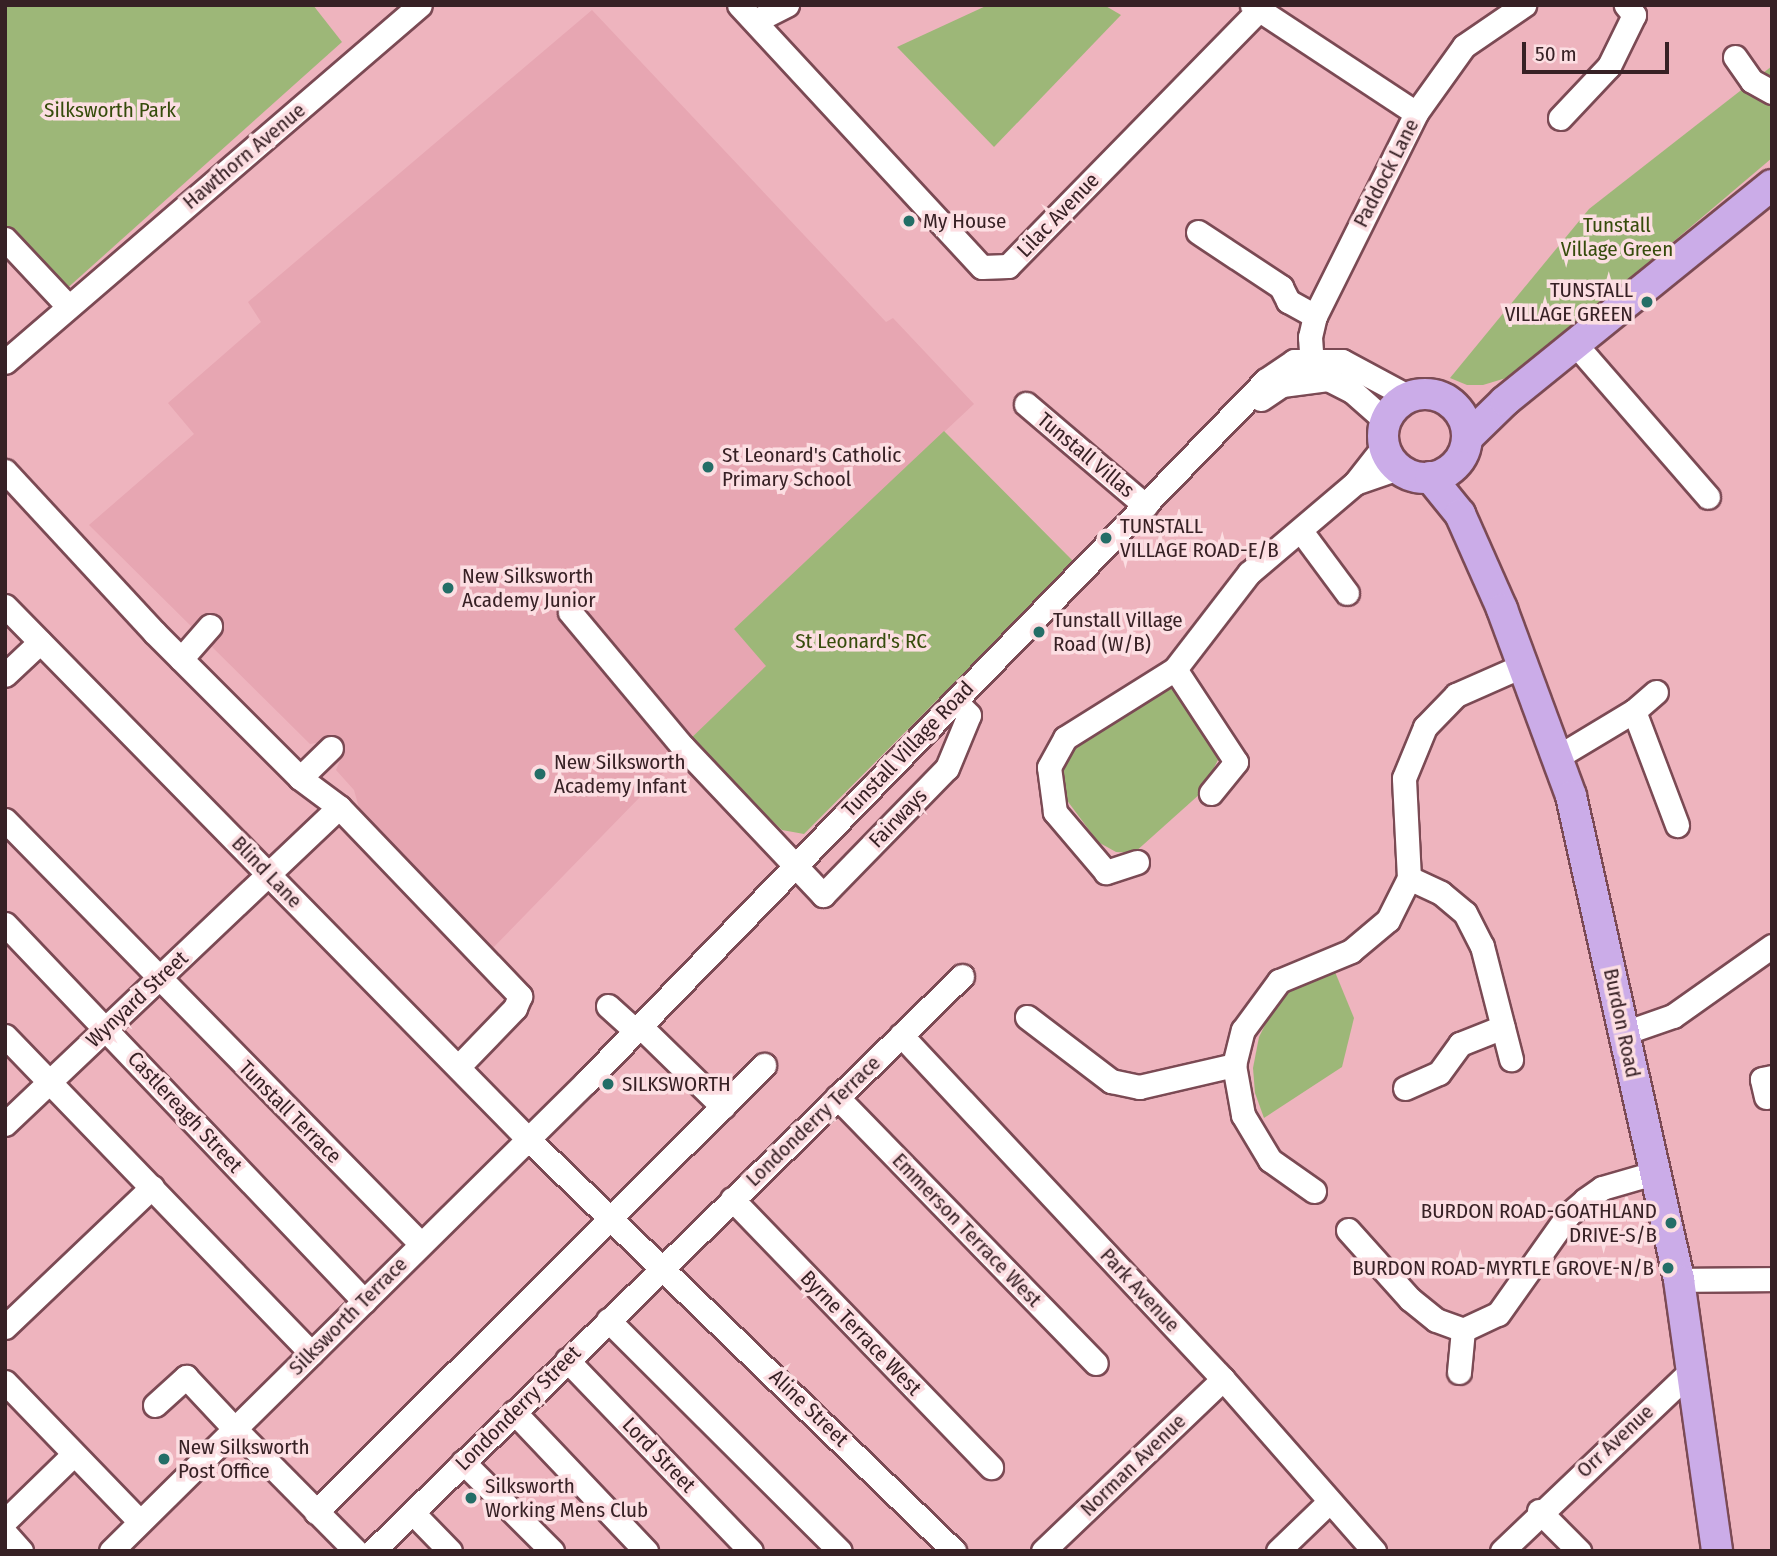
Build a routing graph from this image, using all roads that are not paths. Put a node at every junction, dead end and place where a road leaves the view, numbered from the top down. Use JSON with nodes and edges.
{"nodes":[{"id":1,"x":421,"y":5,"type":"edge"},
{"id":2,"x":787,"y":5,"type":"edge"},
{"id":3,"x":1524,"y":5,"type":"edge"},
{"id":4,"x":1256,"y":8,"type":"edge"},
{"id":5,"x":1635,"y":9,"type":"edge"},
{"id":6,"x":747,"y":13,"type":"edge"},
{"id":7,"x":1735,"y":57,"type":"dead end"},
{"id":8,"x":1772,"y":92,"type":"edge"},
{"id":9,"x":1416,"y":113,"type":"junction"},
{"id":10,"x":1560,"y":118,"type":"dead end"},
{"id":11,"x":1772,"y":185,"type":"edge"},
{"id":12,"x":1198,"y":232,"type":"dead end"},
{"id":13,"x":5,"y":239,"type":"edge"},
{"id":14,"x":68,"y":306,"type":"junction"},
{"id":15,"x":1315,"y":316,"type":"junction"},
{"id":16,"x":1576,"y":345,"type":"junction"},
{"id":17,"x":5,"y":362,"type":"edge"},
{"id":18,"x":1313,"y":369,"type":"junction"},
{"id":19,"x":1409,"y":397,"type":"junction"},
{"id":20,"x":1505,"y":401,"type":"junction"},
{"id":21,"x":1026,"y":404,"type":"dead end"},
{"id":22,"x":1453,"y":404,"type":"junction"},
{"id":23,"x":1389,"y":445,"type":"junction"},
{"id":24,"x":1463,"y":449,"type":"junction"},
{"id":25,"x":5,"y":471,"type":"edge"},
{"id":26,"x":1430,"y":477,"type":"junction"},
{"id":27,"x":1708,"y":497,"type":"dead end"},
{"id":28,"x":1146,"y":506,"type":"junction"},
{"id":29,"x":1460,"y":514,"type":"junction"},
{"id":30,"x":1301,"y":531,"type":"junction"},
{"id":31,"x":1347,"y":593,"type":"dead end"},
{"id":32,"x":5,"y":606,"type":"edge"},
{"id":33,"x":570,"y":612,"type":"dead end"},
{"id":34,"x":210,"y":626,"type":"dead end"},
{"id":35,"x":40,"y":642,"type":"junction"},
{"id":36,"x":181,"y":659,"type":"junction"},
{"id":37,"x":1524,"y":666,"type":"junction"},
{"id":38,"x":1175,"y":668,"type":"junction"},
{"id":39,"x":5,"y":675,"type":"edge"},
{"id":40,"x":1656,"y":692,"type":"dead end"},
{"id":41,"x":955,"y":701,"type":"junction"},
{"id":42,"x":1634,"y":712,"type":"junction"},
{"id":43,"x":331,"y":748,"type":"dead end"},
{"id":44,"x":1559,"y":756,"type":"junction"},
{"id":45,"x":300,"y":778,"type":"junction"},
{"id":46,"x":1212,"y":793,"type":"dead end"},
{"id":47,"x":339,"y":807,"type":"junction"},
{"id":48,"x":5,"y":820,"type":"edge"},
{"id":49,"x":1678,"y":825,"type":"dead end"},
{"id":50,"x":1138,"y":862,"type":"dead end"},
{"id":51,"x":796,"y":865,"type":"junction"},
{"id":52,"x":269,"y":874,"type":"junction"},
{"id":53,"x":1409,"y":878,"type":"junction"},
{"id":54,"x":5,"y":924,"type":"edge"},
{"id":55,"x":1772,"y":946,"type":"edge"},
{"id":56,"x":962,"y":976,"type":"dead end"},
{"id":57,"x":159,"y":979,"type":"junction"},
{"id":58,"x":608,"y":1006,"type":"dead end"},
{"id":59,"x":1027,"y":1017,"type":"dead end"},
{"id":60,"x":1503,"y":1027,"type":"junction"},
{"id":61,"x":107,"y":1028,"type":"junction"},
{"id":62,"x":638,"y":1028,"type":"junction"},
{"id":63,"x":1624,"y":1033,"type":"junction"},
{"id":64,"x":901,"y":1035,"type":"junction"},
{"id":65,"x":5,"y":1036,"type":"edge"},
{"id":66,"x":1511,"y":1059,"type":"dead end"},
{"id":67,"x":765,"y":1065,"type":"dead end"},
{"id":68,"x":1234,"y":1065,"type":"junction"},
{"id":69,"x":458,"y":1067,"type":"junction"},
{"id":70,"x":50,"y":1082,"type":"junction"},
{"id":71,"x":586,"y":1082,"type":"joint"},
{"id":72,"x":1405,"y":1088,"type":"dead end"},
{"id":73,"x":838,"y":1097,"type":"junction"},
{"id":74,"x":723,"y":1107,"type":"junction"},
{"id":75,"x":5,"y":1124,"type":"edge"},
{"id":76,"x":528,"y":1139,"type":"junction"},
{"id":77,"x":1654,"y":1173,"type":"junction"},
{"id":78,"x":152,"y":1187,"type":"junction"},
{"id":79,"x":1314,"y":1191,"type":"dead end"},
{"id":80,"x":732,"y":1199,"type":"junction"},
{"id":81,"x":611,"y":1216,"type":"junction"},
{"id":82,"x":1348,"y":1230,"type":"dead end"},
{"id":83,"x":421,"y":1244,"type":"junction"},
{"id":84,"x":664,"y":1266,"type":"junction"},
{"id":85,"x":1772,"y":1279,"type":"edge"},
{"id":86,"x":1679,"y":1280,"type":"junction"},
{"id":87,"x":364,"y":1301,"type":"junction"},
{"id":88,"x":608,"y":1320,"type":"junction"},
{"id":89,"x":5,"y":1327,"type":"edge"},
{"id":90,"x":1463,"y":1330,"type":"junction"},
{"id":91,"x":311,"y":1353,"type":"junction"},
{"id":92,"x":567,"y":1360,"type":"junction"},
{"id":93,"x":1096,"y":1363,"type":"dead end"},
{"id":94,"x":1459,"y":1372,"type":"dead end"},
{"id":95,"x":1690,"y":1372,"type":"junction"},
{"id":96,"x":1223,"y":1379,"type":"junction"},
{"id":97,"x":5,"y":1382,"type":"edge"},
{"id":98,"x":155,"y":1405,"type":"dead end"},
{"id":99,"x":514,"y":1412,"type":"junction"},
{"id":100,"x":238,"y":1432,"type":"junction"},
{"id":101,"x":74,"y":1454,"type":"junction"},
{"id":102,"x":464,"y":1462,"type":"junction"},
{"id":103,"x":991,"y":1467,"type":"dead end"},
{"id":104,"x":1329,"y":1502,"type":"junction"},
{"id":105,"x":1539,"y":1511,"type":"junction"},
{"id":106,"x":316,"y":1512,"type":"junction"},
{"id":107,"x":413,"y":1513,"type":"junction"},
{"id":108,"x":5,"y":1521,"type":"edge"},
{"id":109,"x":140,"y":1522,"type":"junction"},
{"id":110,"x":5,"y":1533,"type":"edge"},
{"id":111,"x":21,"y":1551,"type":"edge"},
{"id":112,"x":111,"y":1551,"type":"edge"},
{"id":113,"x":356,"y":1551,"type":"edge"},
{"id":114,"x":373,"y":1551,"type":"edge"},
{"id":115,"x":450,"y":1551,"type":"edge"},
{"id":116,"x":552,"y":1551,"type":"edge"},
{"id":117,"x":646,"y":1551,"type":"edge"},
{"id":118,"x":751,"y":1551,"type":"edge"},
{"id":119,"x":840,"y":1551,"type":"edge"},
{"id":120,"x":954,"y":1551,"type":"edge"},
{"id":121,"x":1043,"y":1551,"type":"edge"},
{"id":122,"x":1278,"y":1551,"type":"edge"},
{"id":123,"x":1374,"y":1551,"type":"edge"},
{"id":124,"x":1502,"y":1551,"type":"edge"},
{"id":125,"x":1579,"y":1551,"type":"edge"},
{"id":126,"x":1717,"y":1551,"type":"edge"}],
"edges":[{"from":1,"to":14,"type":"street","name":"Hawthorn Avenue"},
{"from":2,"to":6,"type":"street"},
{"from":3,"to":9,"type":"street","name":"Paddock Lane"},
{"from":4,"to":6,"type":"street","name":"Lilac Avenue"},
{"from":4,"to":9,"type":"street"},
{"from":5,"to":10,"type":"street"},
{"from":7,"to":8,"type":"street"},
{"from":9,"to":15,"type":"street","name":"Paddock Lane"},
{"from":11,"to":16,"type":"main road"},
{"from":12,"to":15,"type":"street"},
{"from":13,"to":14,"type":"street"},
{"from":14,"to":17,"type":"street","name":"Hawthorn Avenue"},
{"from":15,"to":18,"type":"street","name":"Paddock Lane"},
{"from":16,"to":20,"type":"main road"},
{"from":16,"to":27,"type":"street"},
{"from":18,"to":19,"type":"street","name":"Tunstall Village Road"},
{"from":18,"to":23,"type":"street"},
{"from":18,"to":28,"type":"street","name":"Tunstall Village Road"},
{"from":19,"to":22,"type":"main road"},
{"from":19,"to":23,"type":"main road"},
{"from":20,"to":22,"type":"main road"},
{"from":20,"to":24,"type":"main road"},
{"from":21,"to":28,"type":"street","name":"Tunstall Villas"},
{"from":22,"to":24,"type":"main road"},
{"from":23,"to":26,"type":"main road"},
{"from":23,"to":30,"type":"street"},
{"from":24,"to":26,"type":"main road"},
{"from":24,"to":29,"type":"main road","name":"Burdon Road"},
{"from":25,"to":36,"type":"street"},
{"from":26,"to":29,"type":"main road","name":"Burdon Road"},
{"from":28,"to":41,"type":"street","name":"Tunstall Village Road"},
{"from":29,"to":37,"type":"main road","name":"Burdon Road"},
{"from":30,"to":31,"type":"street"},
{"from":30,"to":38,"type":"street"},
{"from":32,"to":35,"type":"street","name":"Blind Lane"},
{"from":33,"to":51,"type":"street"},
{"from":34,"to":36,"type":"street"},
{"from":35,"to":39,"type":"street"},
{"from":35,"to":52,"type":"street","name":"Blind Lane"},
{"from":36,"to":45,"type":"street"},
{"from":37,"to":44,"type":"main road","name":"Burdon Road"},
{"from":37,"to":53,"type":"street"},
{"from":38,"to":46,"type":"street"},
{"from":38,"to":50,"type":"street"},
{"from":40,"to":42,"type":"street"},
{"from":41,"to":51,"type":"street","name":"Tunstall Village Road"},
{"from":41,"to":51,"type":"street","name":"Fairways"},
{"from":42,"to":44,"type":"street"},
{"from":42,"to":49,"type":"street"},
{"from":43,"to":45,"type":"street"},
{"from":44,"to":63,"type":"main road","name":"Burdon Road"},
{"from":45,"to":47,"type":"street"},
{"from":47,"to":52,"type":"street","name":"Wynyard Street"},
{"from":47,"to":69,"type":"street"},
{"from":48,"to":57,"type":"street","name":"Tunstall Terrace"},
{"from":51,"to":62,"type":"street","name":"Tunstall Village Road"},
{"from":52,"to":57,"type":"street","name":"Wynyard Street"},
{"from":52,"to":69,"type":"street","name":"Blind Lane"},
{"from":53,"to":60,"type":"street"},
{"from":53,"to":68,"type":"street"},
{"from":54,"to":61,"type":"street","name":"Castlereagh Street"},
{"from":55,"to":63,"type":"street"},
{"from":56,"to":64,"type":"street","name":"Londonderry Terrace"},
{"from":57,"to":61,"type":"street","name":"Wynyard Street"},
{"from":57,"to":83,"type":"street","name":"Tunstall Terrace"},
{"from":58,"to":62,"type":"street"},
{"from":59,"to":68,"type":"street"},
{"from":60,"to":66,"type":"street"},
{"from":60,"to":72,"type":"street"},
{"from":61,"to":70,"type":"street","name":"Wynyard Street"},
{"from":61,"to":87,"type":"street","name":"Castlereagh Street"},
{"from":62,"to":71,"type":"street","name":"Tunstall Village Road"},
{"from":62,"to":74,"type":"street"},
{"from":63,"to":77,"type":"main road","name":"Burdon Road"},
{"from":64,"to":73,"type":"street","name":"Londonderry Terrace"},
{"from":64,"to":96,"type":"street","name":"Park Avenue"},
{"from":65,"to":70,"type":"street"},
{"from":67,"to":74,"type":"street"},
{"from":68,"to":79,"type":"street"},
{"from":69,"to":76,"type":"street","name":"Blind Lane"},
{"from":70,"to":75,"type":"street","name":"Wynyard Street"},
{"from":70,"to":78,"type":"street"},
{"from":71,"to":76,"type":"street","name":"Silksworth Terrace"},
{"from":73,"to":80,"type":"street","name":"Londonderry Terrace"},
{"from":73,"to":93,"type":"street","name":"Emmerson Terrace West"},
{"from":74,"to":81,"type":"street"},
{"from":76,"to":81,"type":"street","name":"Blind Lane"},
{"from":76,"to":83,"type":"street","name":"Silksworth Terrace"},
{"from":77,"to":86,"type":"main road","name":"Burdon Road"},
{"from":77,"to":90,"type":"street"},
{"from":78,"to":89,"type":"street"},
{"from":78,"to":91,"type":"street"},
{"from":80,"to":84,"type":"street","name":"Londonderry Terrace"},
{"from":80,"to":103,"type":"street","name":"Byrne Terrace West"},
{"from":81,"to":84,"type":"street","name":"Aline Street"},
{"from":81,"to":106,"type":"street"},
{"from":82,"to":90,"type":"street"},
{"from":83,"to":87,"type":"street","name":"Silksworth Terrace"},
{"from":84,"to":88,"type":"street","name":"Londonderry Street"},
{"from":84,"to":120,"type":"street","name":"Aline Street"},
{"from":85,"to":86,"type":"street"},
{"from":86,"to":95,"type":"main road","name":"Burdon Road"},
{"from":87,"to":91,"type":"street","name":"Silksworth Terrace"},
{"from":88,"to":92,"type":"street","name":"Londonderry Street"},
{"from":88,"to":119,"type":"street"},
{"from":90,"to":94,"type":"street"},
{"from":91,"to":100,"type":"street","name":"Silksworth Terrace"},
{"from":92,"to":99,"type":"street","name":"Londonderry Street"},
{"from":92,"to":118,"type":"street","name":"Lord Street"},
{"from":95,"to":105,"type":"street","name":"Orr Avenue"},
{"from":95,"to":126,"type":"main road","name":"Burdon Road"},
{"from":96,"to":104,"type":"street","name":"Park Avenue"},
{"from":96,"to":121,"type":"street","name":"Norman Avenue"},
{"from":97,"to":101,"type":"street"},
{"from":98,"to":100,"type":"street"},
{"from":99,"to":102,"type":"street","name":"Londonderry Street"},
{"from":99,"to":117,"type":"street"},
{"from":100,"to":106,"type":"street"},
{"from":100,"to":109,"type":"street","name":"Silksworth Terrace"},
{"from":101,"to":108,"type":"street"},
{"from":101,"to":109,"type":"street"},
{"from":102,"to":107,"type":"street","name":"Londonderry Street"},
{"from":102,"to":116,"type":"street"},
{"from":104,"to":122,"type":"street"},
{"from":104,"to":123,"type":"street","name":"Park Avenue"},
{"from":105,"to":124,"type":"street","name":"Orr Avenue"},
{"from":105,"to":125,"type":"street"},
{"from":106,"to":113,"type":"street"},
{"from":107,"to":114,"type":"street","name":"Londonderry Street"},
{"from":107,"to":115,"type":"street"},
{"from":109,"to":112,"type":"street","name":"Silksworth Terrace"},
{"from":110,"to":111,"type":"street"}]}
